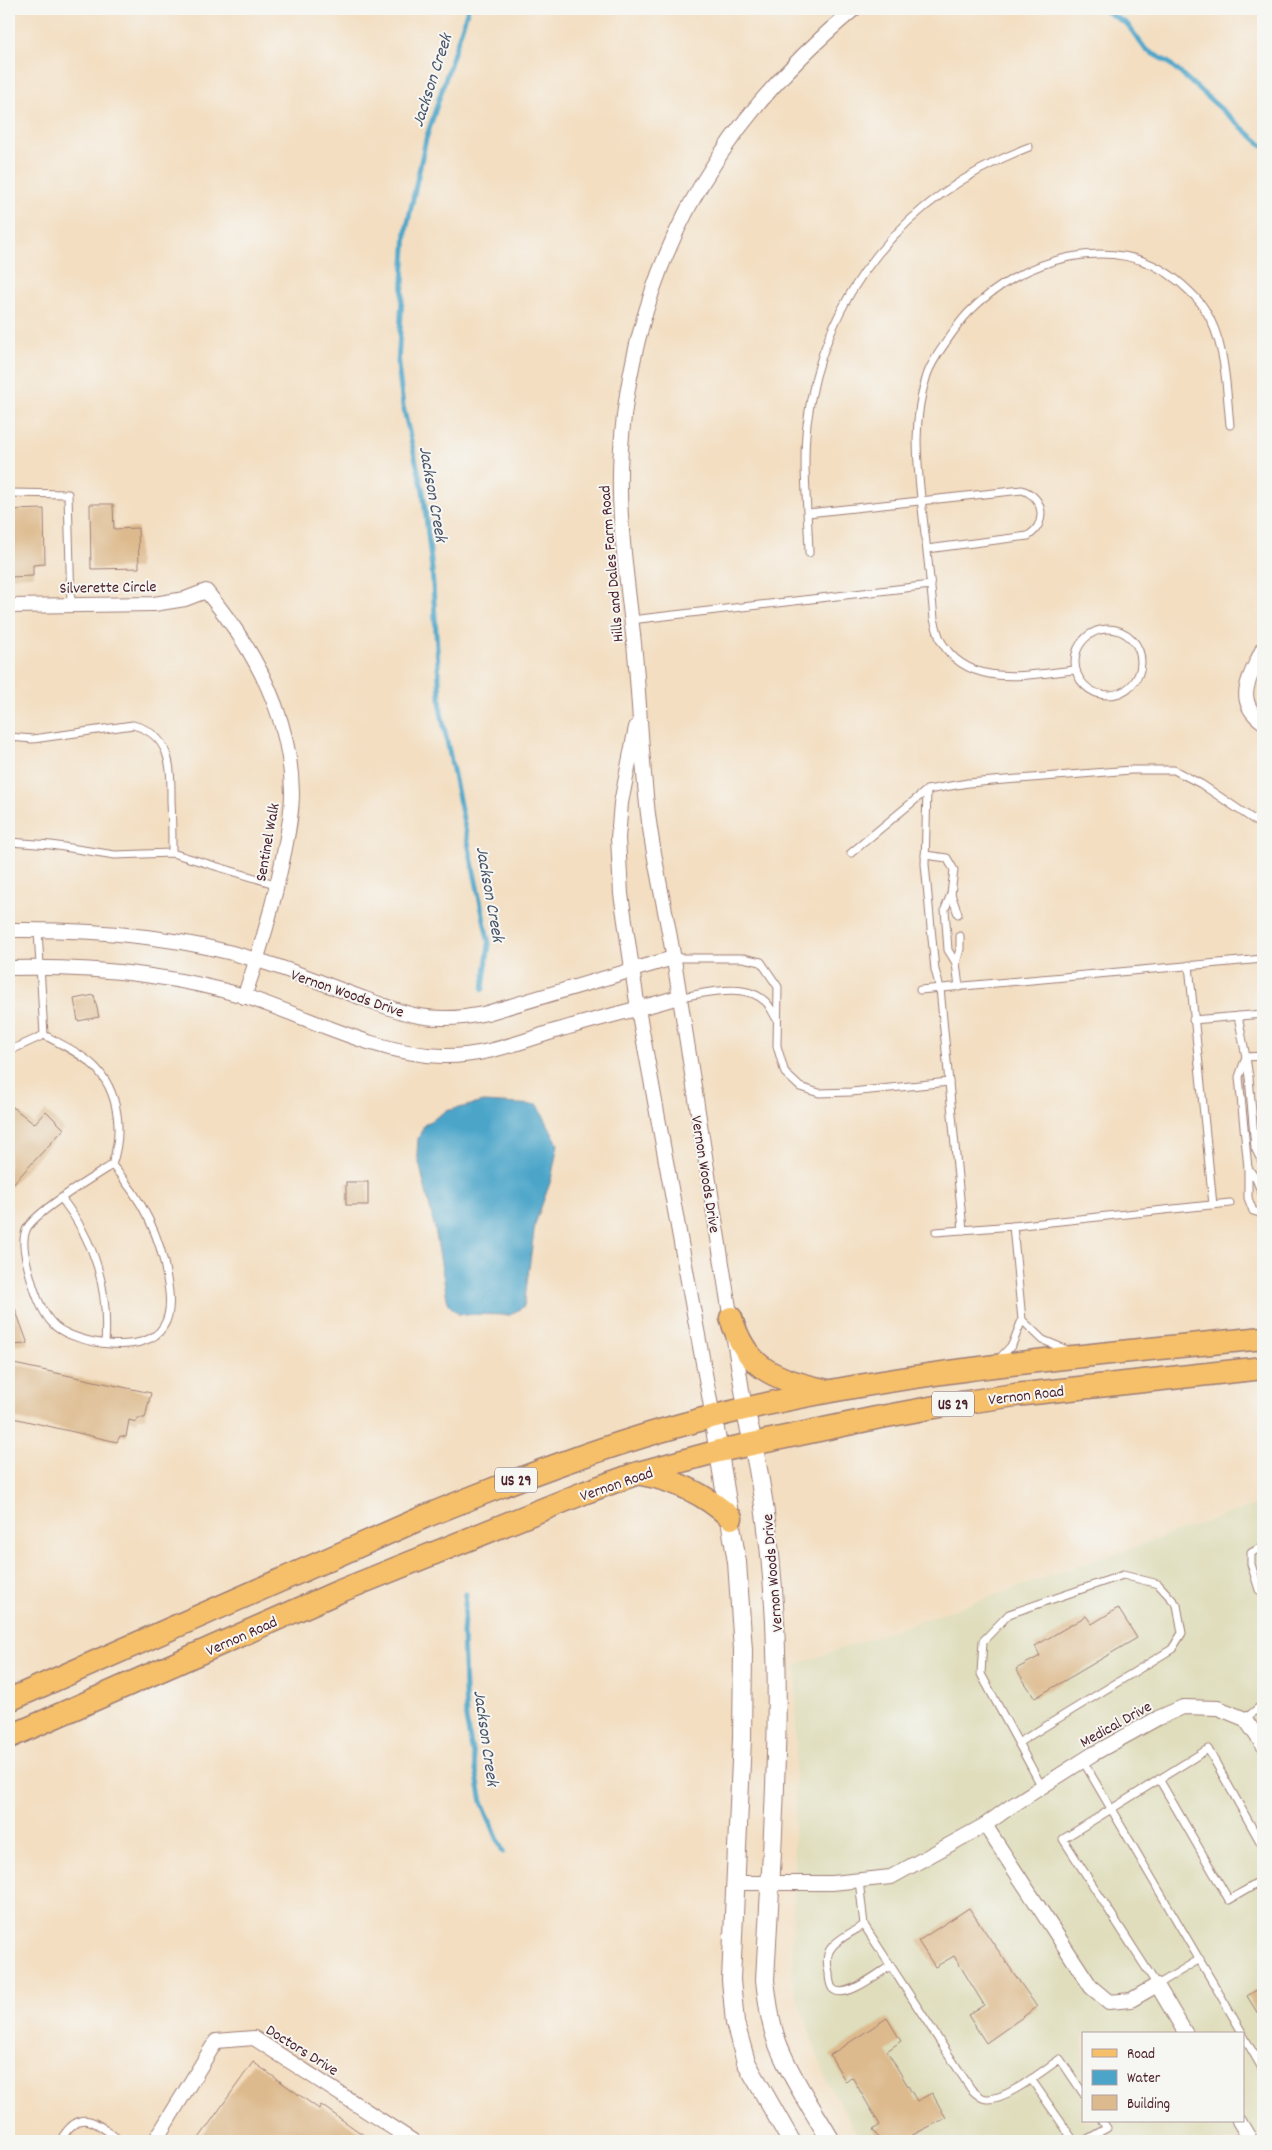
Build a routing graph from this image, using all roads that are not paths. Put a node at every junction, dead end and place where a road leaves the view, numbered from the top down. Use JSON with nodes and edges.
{"nodes":[{"id":1,"x":854,"y":9,"type":"edge"},
{"id":2,"x":1029,"y":146,"type":"dead end"},
{"id":3,"x":1230,"y":425,"type":"dead end"},
{"id":4,"x":9,"y":493,"type":"edge"},
{"id":5,"x":922,"y":502,"type":"junction"},
{"id":6,"x":808,"y":513,"type":"junction"},
{"id":7,"x":927,"y":549,"type":"junction"},
{"id":8,"x":810,"y":553,"type":"dead end"},
{"id":9,"x":931,"y":585,"type":"junction"},
{"id":10,"x":206,"y":591,"type":"joint"},
{"id":11,"x":71,"y":605,"type":"junction"},
{"id":12,"x":9,"y":606,"type":"edge"},
{"id":13,"x":631,"y":620,"type":"junction"},
{"id":14,"x":1263,"y":648,"type":"edge"},
{"id":15,"x":1076,"y":670,"type":"junction"},
{"id":16,"x":640,"y":709,"type":"junction"},
{"id":17,"x":1263,"y":722,"type":"edge"},
{"id":18,"x":9,"y":737,"type":"edge"},
{"id":19,"x":926,"y":790,"type":"junction"},
{"id":20,"x":1263,"y":826,"type":"edge"},
{"id":21,"x":9,"y":842,"type":"edge"},
{"id":22,"x":172,"y":853,"type":"junction"},
{"id":23,"x":851,"y":853,"type":"dead end"},
{"id":24,"x":926,"y":855,"type":"junction"},
{"id":25,"x":278,"y":885,"type":"junction"},
{"id":26,"x":951,"y":894,"type":"junction"},
{"id":27,"x":958,"y":914,"type":"dead end"},
{"id":28,"x":9,"y":930,"type":"edge"},
{"id":29,"x":38,"y":930,"type":"junction"},
{"id":30,"x":960,"y":936,"type":"dead end"},
{"id":31,"x":673,"y":958,"type":"junction"},
{"id":32,"x":1263,"y":959,"type":"edge"},
{"id":33,"x":257,"y":960,"type":"junction"},
{"id":34,"x":956,"y":963,"type":"junction"},
{"id":35,"x":1189,"y":965,"type":"junction"},
{"id":36,"x":40,"y":967,"type":"junction"},
{"id":37,"x":9,"y":968,"type":"edge"},
{"id":38,"x":633,"y":970,"type":"junction"},
{"id":39,"x":958,"y":987,"type":"junction"},
{"id":40,"x":940,"y":988,"type":"junction"},
{"id":41,"x":920,"y":990,"type":"dead end"},
{"id":42,"x":244,"y":997,"type":"junction"},
{"id":43,"x":679,"y":998,"type":"junction"},
{"id":44,"x":638,"y":1009,"type":"junction"},
{"id":45,"x":1263,"y":1014,"type":"edge"},
{"id":46,"x":1238,"y":1016,"type":"junction"},
{"id":47,"x":776,"y":1019,"type":"junction"},
{"id":48,"x":1194,"y":1020,"type":"junction"},
{"id":49,"x":44,"y":1035,"type":"junction"},
{"id":50,"x":9,"y":1051,"type":"edge"},
{"id":51,"x":1263,"y":1056,"type":"edge"},
{"id":52,"x":1246,"y":1057,"type":"junction"},
{"id":53,"x":949,"y":1082,"type":"junction"},
{"id":54,"x":1263,"y":1164,"type":"edge"},
{"id":55,"x":112,"y":1165,"type":"junction"},
{"id":56,"x":1248,"y":1168,"type":"junction"},
{"id":57,"x":1263,"y":1196,"type":"edge"},
{"id":58,"x":62,"y":1198,"type":"junction"},
{"id":59,"x":1230,"y":1203,"type":"dead end"},
{"id":60,"x":1213,"y":1205,"type":"junction"},
{"id":61,"x":1263,"y":1214,"type":"edge"},
{"id":62,"x":1013,"y":1226,"type":"junction"},
{"id":63,"x":964,"y":1230,"type":"junction"},
{"id":64,"x":936,"y":1232,"type":"dead end"},
{"id":65,"x":731,"y":1318,"type":"junction"},
{"id":66,"x":1022,"y":1320,"type":"junction"},
{"id":67,"x":1263,"y":1338,"type":"edge"},
{"id":68,"x":105,"y":1343,"type":"junction"},
{"id":69,"x":1081,"y":1356,"type":"junction"},
{"id":70,"x":993,"y":1365,"type":"junction"},
{"id":71,"x":1263,"y":1368,"type":"edge"},
{"id":72,"x":829,"y":1392,"type":"junction"},
{"id":73,"x":745,"y":1409,"type":"junction"},
{"id":74,"x":713,"y":1417,"type":"junction"},
{"id":75,"x":754,"y":1444,"type":"junction"},
{"id":76,"x":719,"y":1452,"type":"junction"},
{"id":77,"x":638,"y":1474,"type":"junction"},
{"id":78,"x":731,"y":1518,"type":"junction"},
{"id":79,"x":1263,"y":1546,"type":"edge"},
{"id":80,"x":1263,"y":1592,"type":"edge"},
{"id":81,"x":9,"y":1700,"type":"edge"},
{"id":82,"x":1263,"y":1704,"type":"edge"},
{"id":83,"x":1245,"y":1719,"type":"junction"},
{"id":84,"x":9,"y":1737,"type":"edge"},
{"id":85,"x":1018,"y":1743,"type":"junction"},
{"id":86,"x":1263,"y":1745,"type":"edge"},
{"id":87,"x":1083,"y":1761,"type":"junction"},
{"id":88,"x":1159,"y":1779,"type":"junction"},
{"id":89,"x":1042,"y":1787,"type":"junction"},
{"id":90,"x":1111,"y":1809,"type":"junction"},
{"id":91,"x":985,"y":1825,"type":"junction"},
{"id":92,"x":1263,"y":1847,"type":"edge"},
{"id":93,"x":859,"y":1880,"type":"junction"},
{"id":94,"x":1263,"y":1880,"type":"edge"},
{"id":95,"x":735,"y":1883,"type":"junction"},
{"id":96,"x":770,"y":1885,"type":"junction"},
{"id":97,"x":864,"y":1925,"type":"junction"},
{"id":98,"x":1200,"y":1959,"type":"junction"},
{"id":99,"x":890,"y":1966,"type":"junction"},
{"id":100,"x":1157,"y":1985,"type":"junction"},
{"id":101,"x":1185,"y":2032,"type":"edge"},
{"id":102,"x":1242,"y":2032,"type":"edge"},
{"id":103,"x":1244,"y":2036,"type":"edge"},
{"id":104,"x":1263,"y":2070,"type":"edge"},
{"id":105,"x":1031,"y":2079,"type":"junction"},
{"id":106,"x":1082,"y":2092,"type":"edge"},
{"id":107,"x":1103,"y":2122,"type":"edge"},
{"id":108,"x":1240,"y":2122,"type":"edge"},
{"id":109,"x":60,"y":2141,"type":"edge"},
{"id":110,"x":121,"y":2141,"type":"edge"},
{"id":111,"x":155,"y":2141,"type":"edge"},
{"id":112,"x":413,"y":2141,"type":"edge"},
{"id":113,"x":791,"y":2141,"type":"edge"},
{"id":114,"x":831,"y":2141,"type":"edge"},
{"id":115,"x":1074,"y":2141,"type":"edge"},
{"id":116,"x":1084,"y":2141,"type":"edge"},
{"id":117,"x":1251,"y":2141,"type":"edge"}],
"edges":[{"from":1,"to":13,"type":"street","name":"Hills and Dales Farm Road"},
{"from":2,"to":6,"type":"lane"},
{"from":3,"to":5,"type":"lane"},
{"from":4,"to":11,"type":"lane"},
{"from":5,"to":6,"type":"lane"},
{"from":5,"to":7,"type":"lane"},
{"from":5,"to":7,"type":"lane"},
{"from":6,"to":8,"type":"lane"},
{"from":7,"to":9,"type":"lane"},
{"from":9,"to":13,"type":"lane"},
{"from":9,"to":15,"type":"lane"},
{"from":10,"to":11,"type":"street","name":"Silverette Circle"},
{"from":10,"to":25,"type":"street","name":"Sentinel Walk"},
{"from":11,"to":12,"type":"street","name":"Silverette Circle"},
{"from":13,"to":16,"type":"street","name":"Hills and Dales Farm Road"},
{"from":14,"to":17,"type":"street"},
{"from":15,"to":15,"type":"lane"},
{"from":16,"to":31,"type":"street","name":"Hills and Dales Farm Road"},
{"from":16,"to":38,"type":"street","name":"Hills and Dales Farm Road"},
{"from":18,"to":22,"type":"lane"},
{"from":19,"to":20,"type":"lane"},
{"from":19,"to":23,"type":"lane"},
{"from":19,"to":24,"type":"lane"},
{"from":21,"to":22,"type":"lane"},
{"from":22,"to":25,"type":"lane"},
{"from":24,"to":26,"type":"lane"},
{"from":24,"to":40,"type":"lane"},
{"from":25,"to":33,"type":"street","name":"Sentinel Walk"},
{"from":26,"to":27,"type":"lane"},
{"from":26,"to":34,"type":"lane"},
{"from":28,"to":29,"type":"street","name":"Vernon Woods Drive"},
{"from":29,"to":33,"type":"street","name":"Vernon Woods Drive"},
{"from":29,"to":36,"type":"lane"},
{"from":30,"to":34,"type":"lane"},
{"from":31,"to":38,"type":"street","name":"Vernon Woods Drive"},
{"from":31,"to":43,"type":"street","name":"Vernon Woods Drive"},
{"from":31,"to":47,"type":"lane"},
{"from":32,"to":35,"type":"lane"},
{"from":33,"to":38,"type":"street","name":"Vernon Woods Drive"},
{"from":33,"to":42,"type":"street","name":"Sentinel Walk"},
{"from":34,"to":39,"type":"lane"},
{"from":35,"to":39,"type":"lane"},
{"from":35,"to":48,"type":"lane"},
{"from":36,"to":37,"type":"street"},
{"from":36,"to":42,"type":"street"},
{"from":36,"to":49,"type":"lane"},
{"from":38,"to":44,"type":"street","name":"Hills and Dales Farm Road"},
{"from":39,"to":40,"type":"lane"},
{"from":40,"to":41,"type":"lane"},
{"from":40,"to":53,"type":"lane"},
{"from":42,"to":44,"type":"street"},
{"from":43,"to":44,"type":"street"},
{"from":43,"to":47,"type":"lane"},
{"from":43,"to":65,"type":"street","name":"Vernon Woods Drive"},
{"from":44,"to":74,"type":"street","name":"Vernon Woods Drive"},
{"from":45,"to":46,"type":"lane"},
{"from":46,"to":48,"type":"lane"},
{"from":46,"to":52,"type":"lane"},
{"from":47,"to":53,"type":"lane"},
{"from":48,"to":60,"type":"lane"},
{"from":49,"to":50,"type":"lane"},
{"from":49,"to":55,"type":"lane"},
{"from":51,"to":52,"type":"lane"},
{"from":52,"to":54,"type":"lane"},
{"from":52,"to":56,"type":"lane"},
{"from":53,"to":63,"type":"lane"},
{"from":55,"to":58,"type":"lane"},
{"from":55,"to":68,"type":"lane"},
{"from":56,"to":57,"type":"lane"},
{"from":56,"to":61,"type":"lane"},
{"from":58,"to":68,"type":"lane"},
{"from":58,"to":68,"type":"lane"},
{"from":59,"to":60,"type":"lane"},
{"from":60,"to":62,"type":"lane"},
{"from":62,"to":63,"type":"lane"},
{"from":62,"to":66,"type":"lane"},
{"from":63,"to":64,"type":"lane"},
{"from":65,"to":72,"type":"main road"},
{"from":65,"to":73,"type":"street","name":"Vernon Woods Drive"},
{"from":66,"to":69,"type":"lane"},
{"from":66,"to":70,"type":"lane"},
{"from":67,"to":69,"type":"main road","name":"Vernon Road","number":"US 29"},
{"from":69,"to":70,"type":"main road","name":"Vernon Road","number":"US 29"},
{"from":70,"to":72,"type":"main road","name":"Vernon Road","number":"US 29"},
{"from":71,"to":75,"type":"main road","name":"Vernon Road","number":"US 29"},
{"from":72,"to":73,"type":"main road","name":"Vernon Road","number":"US 29"},
{"from":73,"to":74,"type":"main road","name":"Vernon Road","number":"US 29"},
{"from":73,"to":75,"type":"street","name":"Vernon Woods Drive"},
{"from":74,"to":76,"type":"street","name":"Vernon Woods Drive"},
{"from":74,"to":81,"type":"main road","name":"Vernon Road","number":"US 29"},
{"from":75,"to":76,"type":"main road","name":"Vernon Road","number":"US 29"},
{"from":75,"to":96,"type":"street","name":"Vernon Woods Drive"},
{"from":76,"to":77,"type":"main road","name":"Vernon Road","number":"US 29"},
{"from":76,"to":78,"type":"street","name":"Vernon Woods Drive"},
{"from":77,"to":78,"type":"main road"},
{"from":77,"to":84,"type":"main road","name":"Vernon Road","number":"US 29"},
{"from":78,"to":95,"type":"street","name":"Vernon Woods Drive"},
{"from":79,"to":80,"type":"lane"},
{"from":82,"to":83,"type":"lane"},
{"from":83,"to":86,"type":"street"},
{"from":83,"to":87,"type":"street","name":"Medical Drive"},
{"from":85,"to":85,"type":"lane"},
{"from":85,"to":89,"type":"lane"},
{"from":87,"to":89,"type":"street","name":"Medical Drive"},
{"from":87,"to":90,"type":"lane"},
{"from":88,"to":90,"type":"lane"},
{"from":88,"to":92,"type":"lane"},
{"from":88,"to":94,"type":"lane"},
{"from":89,"to":91,"type":"street","name":"Medical Drive"},
{"from":90,"to":98,"type":"lane"},
{"from":90,"to":100,"type":"lane"},
{"from":91,"to":93,"type":"street","name":"Medical Drive"},
{"from":91,"to":100,"type":"street"},
{"from":93,"to":96,"type":"street","name":"Medical Drive"},
{"from":93,"to":97,"type":"lane"},
{"from":95,"to":96,"type":"street","name":"Medical Drive"},
{"from":95,"to":113,"type":"street","name":"Vernon Woods Drive"},
{"from":96,"to":114,"type":"street","name":"Vernon Woods Drive"},
{"from":97,"to":99,"type":"lane"},
{"from":97,"to":99,"type":"lane"},
{"from":98,"to":100,"type":"lane"},
{"from":98,"to":102,"type":"lane"},
{"from":99,"to":105,"type":"lane"},
{"from":100,"to":101,"type":"street"},
{"from":103,"to":104,"type":"lane"},
{"from":105,"to":106,"type":"lane"},
{"from":105,"to":115,"type":"lane"},
{"from":107,"to":116,"type":"lane"},
{"from":108,"to":117,"type":"street"},
{"from":109,"to":110,"type":"lane"},
{"from":111,"to":112,"type":"street","name":"Doctors Drive"}]}
